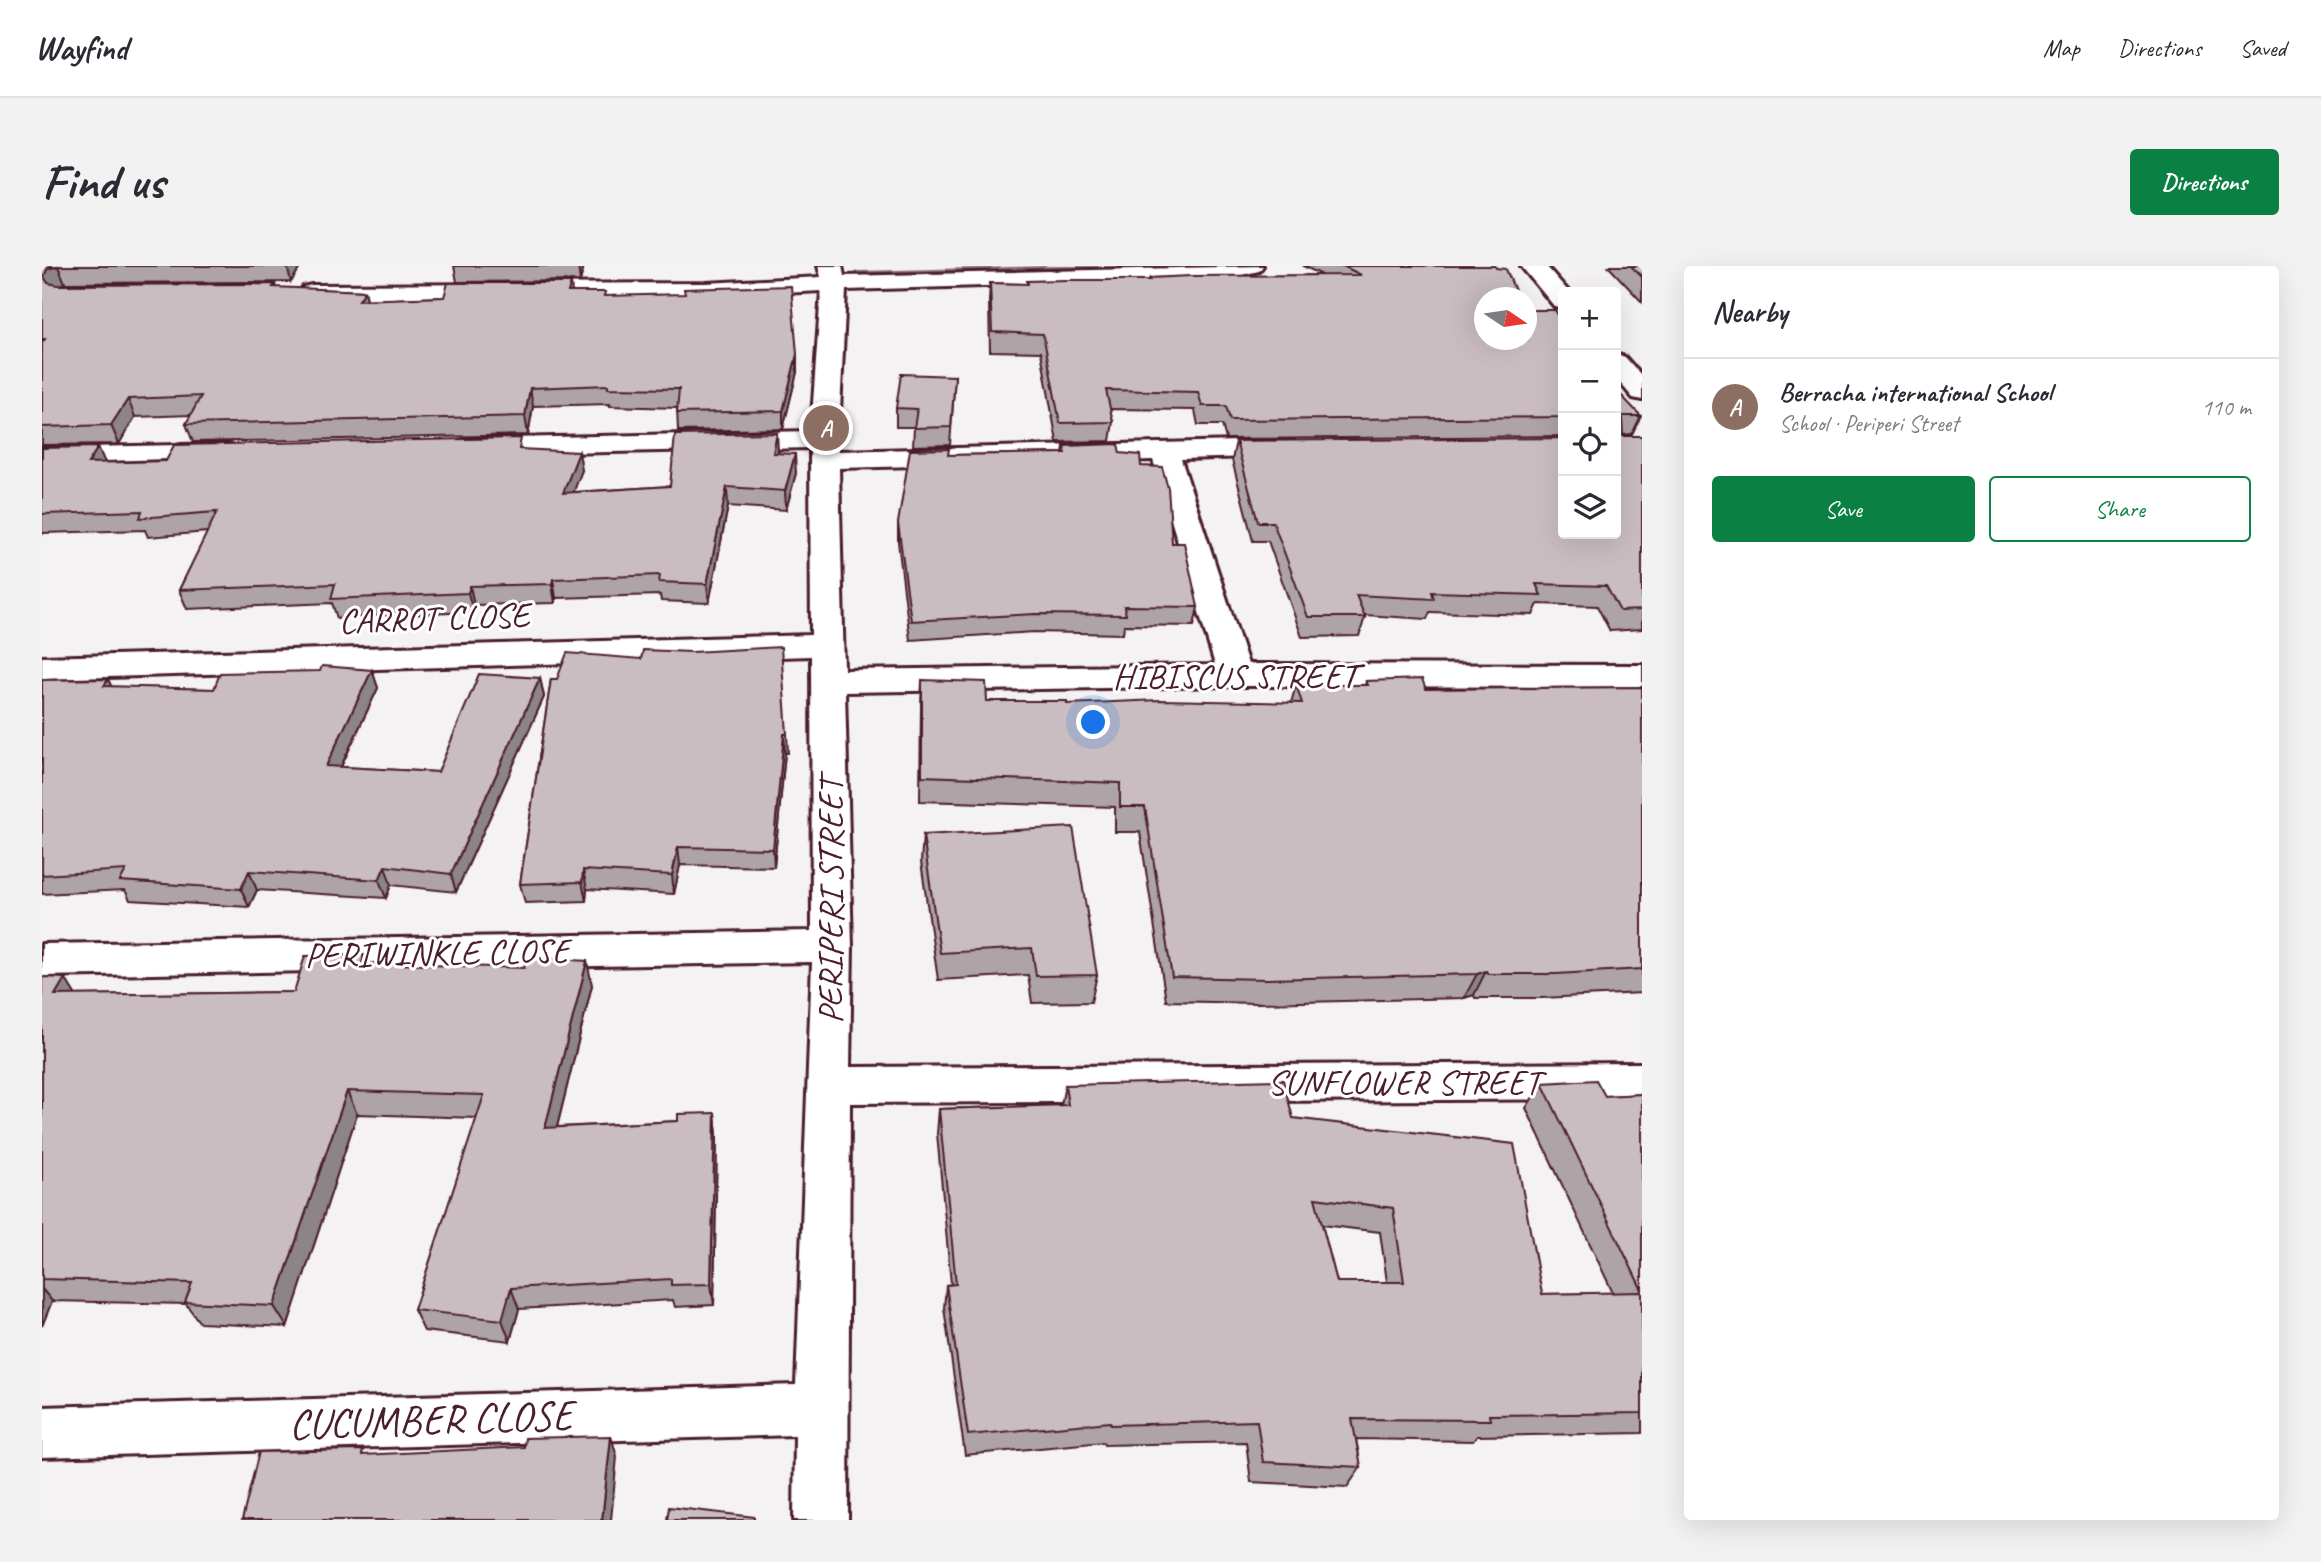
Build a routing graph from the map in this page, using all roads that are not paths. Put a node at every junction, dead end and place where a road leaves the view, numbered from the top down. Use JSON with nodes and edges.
{"nodes":[{"id":1,"x":710,"y":266,"type":"edge"},
{"id":2,"x":1251,"y":266,"type":"edge"},
{"id":3,"x":1533,"y":266,"type":"edge"},
{"id":4,"x":832,"y":274,"type":"edge"},
{"id":5,"x":706,"y":290,"type":"junction"},
{"id":6,"x":288,"y":292,"type":"edge"},
{"id":7,"x":1558,"y":295,"type":"edge"},
{"id":8,"x":1621,"y":368,"type":"edge"},
{"id":9,"x":1642,"y":392,"type":"edge"},
{"id":10,"x":447,"y":447,"type":"edge"},
{"id":11,"x":1315,"y":448,"type":"edge"},
{"id":12,"x":824,"y":450,"type":"junction"},
{"id":13,"x":1164,"y":450,"type":"junction"},
{"id":14,"x":251,"y":452,"type":"edge"},
{"id":15,"x":42,"y":456,"type":"edge"},
{"id":16,"x":828,"y":663,"type":"junction"},
{"id":17,"x":42,"y":668,"type":"edge"},
{"id":18,"x":1235,"y":676,"type":"junction"},
{"id":19,"x":1642,"y":676,"type":"edge"},
{"id":20,"x":832,"y":946,"type":"junction"},
{"id":21,"x":42,"y":960,"type":"edge"},
{"id":22,"x":1642,"y":1081,"type":"edge"},
{"id":23,"x":830,"y":1085,"type":"junction"},
{"id":24,"x":821,"y":1409,"type":"junction"},
{"id":25,"x":42,"y":1432,"type":"edge"},
{"id":26,"x":821,"y":1520,"type":"edge"}],
"edges":[{"from":1,"to":5,"type":"street"},
{"from":2,"to":4,"type":"street"},
{"from":3,"to":7,"type":"street"},
{"from":4,"to":5,"type":"street"},
{"from":4,"to":12,"type":"street","name":"PERIPERI STREET"},
{"from":5,"to":6,"type":"street"},
{"from":8,"to":9,"type":"street"},
{"from":10,"to":12,"type":"street"},
{"from":11,"to":13,"type":"street"},
{"from":12,"to":13,"type":"street"},
{"from":12,"to":16,"type":"street","name":"PERIPERI STREET"},
{"from":13,"to":18,"type":"street"},
{"from":14,"to":15,"type":"street"},
{"from":16,"to":17,"type":"street","name":"CARROT CLOSE"},
{"from":16,"to":18,"type":"street","name":"HIBISCUS STREET"},
{"from":16,"to":20,"type":"street","name":"PERIPERI STREET"},
{"from":18,"to":19,"type":"street","name":"HIBISCUS STREET"},
{"from":20,"to":21,"type":"street","name":"PERIWINKLE CLOSE"},
{"from":20,"to":23,"type":"street","name":"PERIPERI STREET"},
{"from":22,"to":23,"type":"street","name":"SUNFLOWER STREET"},
{"from":23,"to":24,"type":"street","name":"PERIPERI STREET"},
{"from":24,"to":25,"type":"street","name":"CUCUMBER CLOSE"},
{"from":24,"to":26,"type":"street","name":"PERIPERI STREET"}]}
